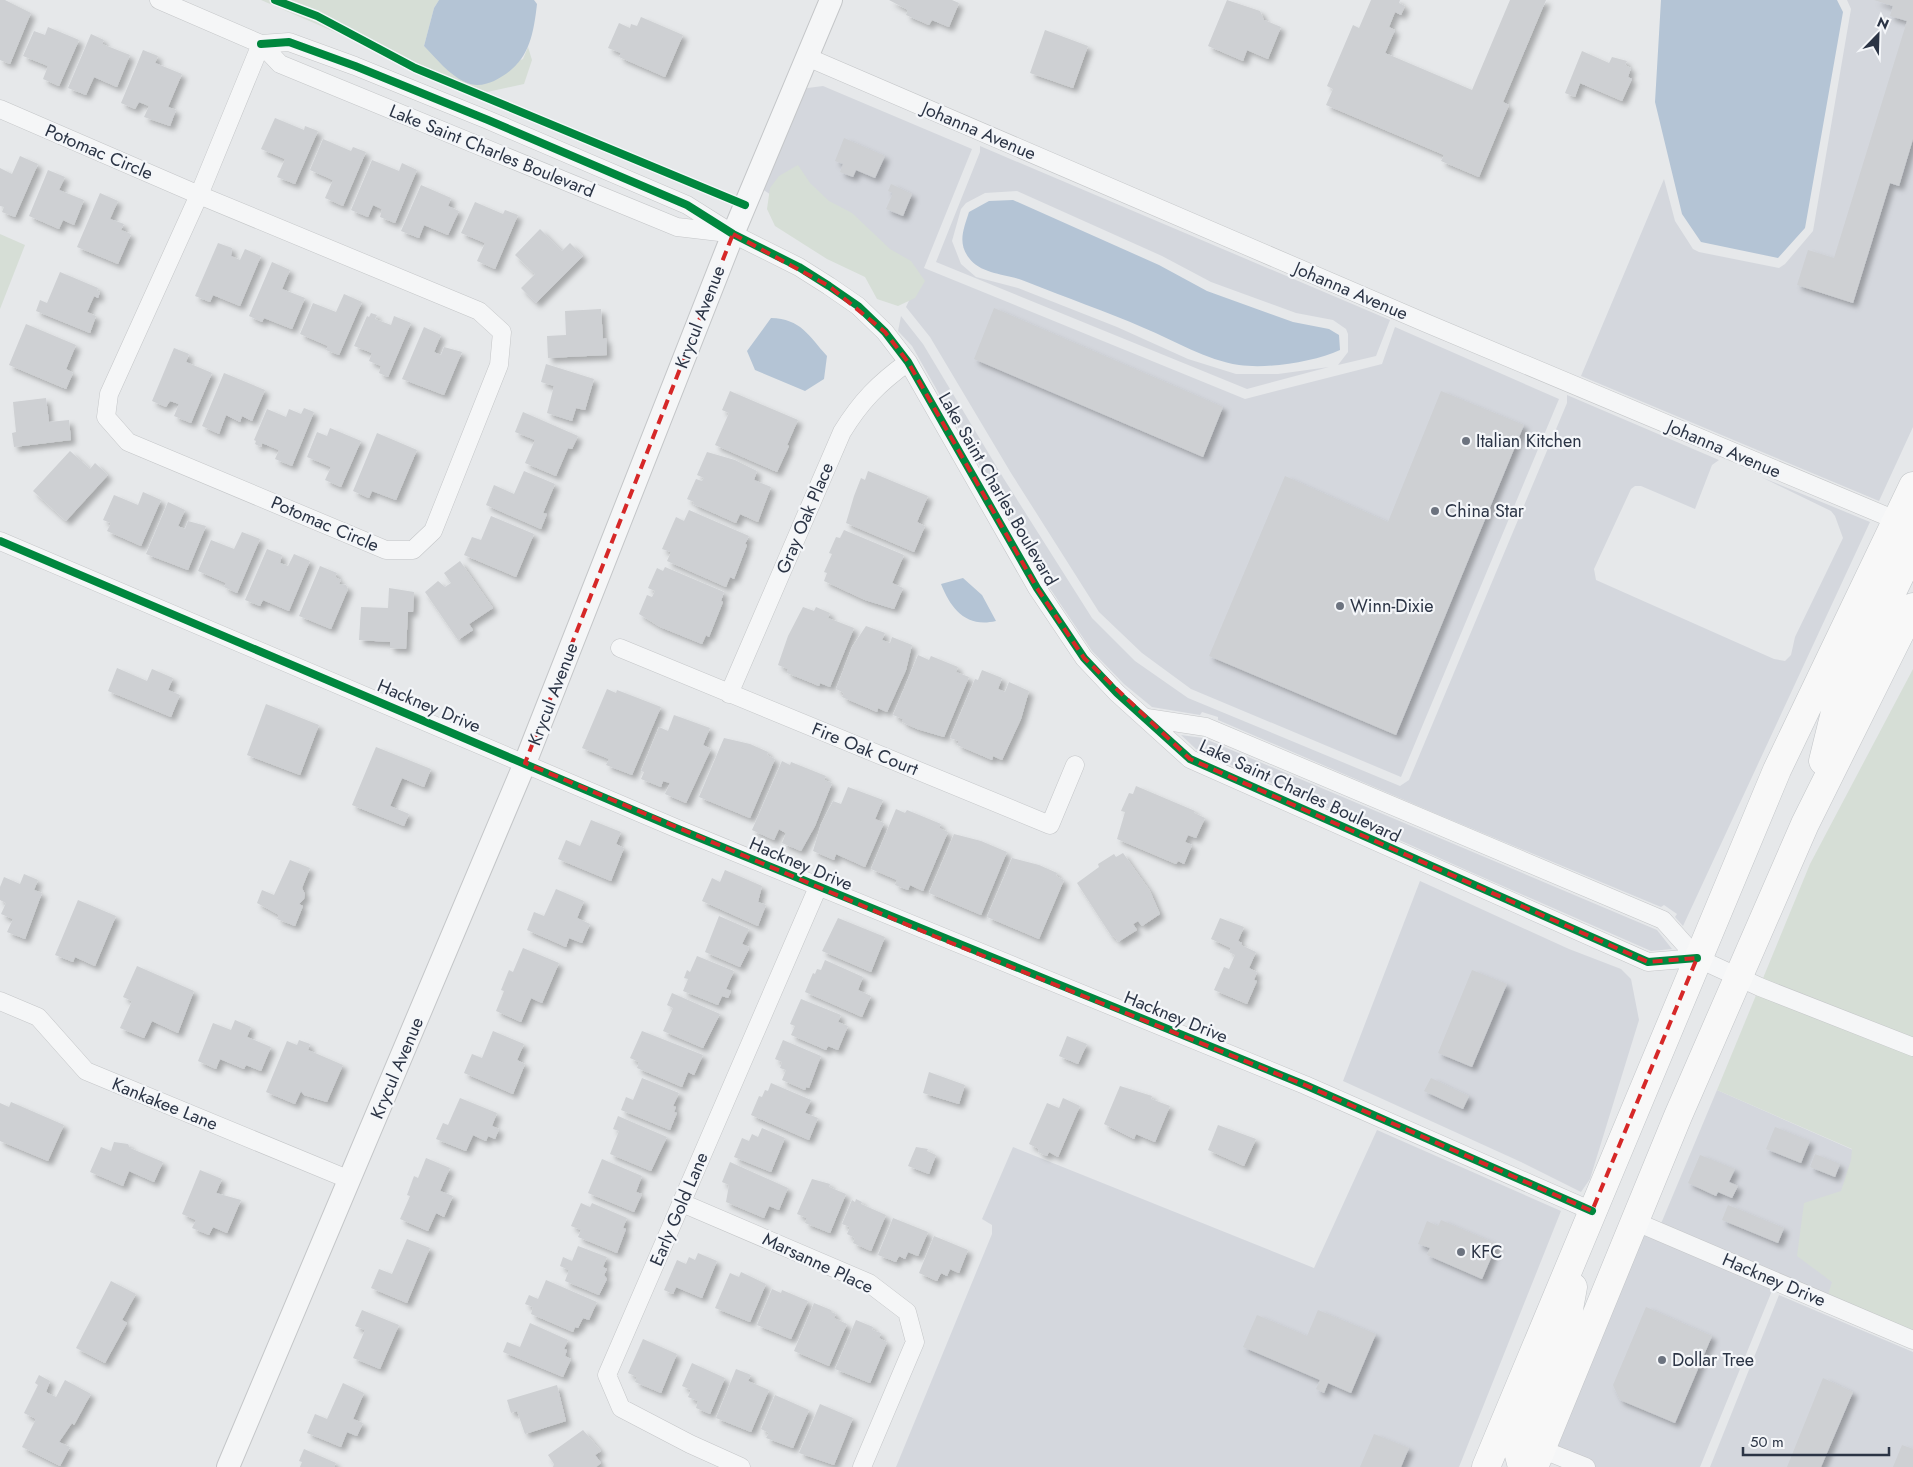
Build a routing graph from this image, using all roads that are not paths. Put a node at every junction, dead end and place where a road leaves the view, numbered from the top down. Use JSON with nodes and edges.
{"nodes":[{"id":1,"x":159,"y":0,"type":"edge"},
{"id":2,"x":831,"y":0,"type":"edge"},
{"id":3,"x":261,"y":44,"type":"junction"},
{"id":4,"x":807,"y":57,"type":"junction"},
{"id":5,"x":0,"y":109,"type":"edge"},
{"id":6,"x":199,"y":195,"type":"junction"},
{"id":7,"x":733,"y":234,"type":"junction"},
{"id":8,"x":908,"y":362,"type":"junction"},
{"id":9,"x":1913,"y":486,"type":"edge"},
{"id":10,"x":1898,"y":521,"type":"junction"},
{"id":11,"x":0,"y":541,"type":"edge"},
{"id":12,"x":1913,"y":607,"type":"edge"},
{"id":13,"x":620,"y":648,"type":"dead end"},
{"id":14,"x":730,"y":694,"type":"junction"},
{"id":15,"x":1147,"y":718,"type":"junction"},
{"id":16,"x":526,"y":763,"type":"junction"},
{"id":17,"x":1075,"y":765,"type":"dead end"},
{"id":18,"x":1812,"y":809,"type":"junction"},
{"id":19,"x":818,"y":888,"type":"junction"},
{"id":20,"x":1697,"y":958,"type":"junction"},
{"id":21,"x":1738,"y":976,"type":"junction"},
{"id":22,"x":0,"y":1001,"type":"edge"},
{"id":23,"x":1913,"y":1046,"type":"edge"},
{"id":24,"x":350,"y":1180,"type":"junction"},
{"id":25,"x":682,"y":1203,"type":"junction"},
{"id":26,"x":1592,"y":1211,"type":"junction"},
{"id":27,"x":1634,"y":1221,"type":"junction"},
{"id":28,"x":1576,"y":1250,"type":"junction"},
{"id":29,"x":1913,"y":1340,"type":"edge"},
{"id":30,"x":1532,"y":1461,"type":"edge"},
{"id":31,"x":1495,"y":1462,"type":"edge"},
{"id":32,"x":228,"y":1467,"type":"edge"},
{"id":33,"x":741,"y":1467,"type":"edge"},
{"id":34,"x":862,"y":1467,"type":"edge"},
{"id":35,"x":1586,"y":1467,"type":"edge"}],
"edges":[{"from":1,"to":3,"type":"street","name":"Lake Saint Charles Boulevard"},
{"from":2,"to":4,"type":"street","name":"Krycul Avenue"},
{"from":3,"to":6,"type":"street","name":"Potomac Circle"},
{"from":3,"to":7,"type":"street","name":"Lake Saint Charles Boulevard"},
{"from":3,"to":7,"type":"street","name":"Lake Saint Charles Boulevard"},
{"from":4,"to":7,"type":"street","name":"Krycul Avenue"},
{"from":4,"to":10,"type":"street","name":"Johanna Avenue"},
{"from":5,"to":6,"type":"street","name":"Potomac Circle"},
{"from":6,"to":6,"type":"street","name":"Potomac Circle"},
{"from":7,"to":8,"type":"street","name":"Lake Saint Charles Boulevard"},
{"from":7,"to":16,"type":"street","name":"Krycul Avenue"},
{"from":8,"to":14,"type":"street","name":"Gray Oak Place"},
{"from":8,"to":15,"type":"street","name":"Lake Saint Charles Boulevard"},
{"from":9,"to":10,"type":"main road"},
{"from":10,"to":18,"type":"main road"},
{"from":10,"to":20,"type":"main road"},
{"from":11,"to":16,"type":"street","name":"Hackney Drive"},
{"from":12,"to":18,"type":"main road"},
{"from":13,"to":14,"type":"street","name":"Fire Oak Court"},
{"from":14,"to":17,"type":"street","name":"Fire Oak Court"},
{"from":15,"to":20,"type":"street","name":"Lake Saint Charles Boulevard"},
{"from":15,"to":20,"type":"street","name":"Lake Saint Charles Boulevard"},
{"from":16,"to":19,"type":"street","name":"Hackney Drive"},
{"from":16,"to":24,"type":"street","name":"Krycul Avenue"},
{"from":18,"to":21,"type":"main road"},
{"from":19,"to":25,"type":"street","name":"Early Gold Lane"},
{"from":19,"to":26,"type":"street","name":"Hackney Drive"},
{"from":20,"to":21,"type":"street","name":"Lake Saint Charles Boulevard"},
{"from":20,"to":26,"type":"main road"},
{"from":21,"to":23,"type":"street","name":"Lake Saint Charles Boulevard"},
{"from":21,"to":27,"type":"main road"},
{"from":22,"to":24,"type":"street","name":"Kankakee Lane"},
{"from":24,"to":32,"type":"street","name":"Krycul Avenue"},
{"from":25,"to":33,"type":"street","name":"Early Gold Lane"},
{"from":25,"to":34,"type":"street","name":"Marsanne Place"},
{"from":26,"to":28,"type":"main road"},
{"from":27,"to":29,"type":"street","name":"Hackney Drive"},
{"from":27,"to":30,"type":"main road"},
{"from":28,"to":30,"type":"main road"},
{"from":28,"to":31,"type":"main road"},
{"from":30,"to":35,"type":"street"}]}
